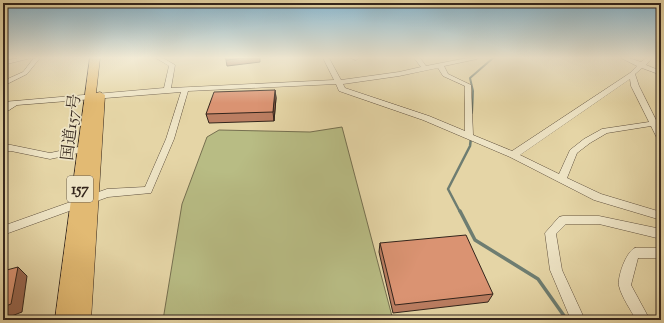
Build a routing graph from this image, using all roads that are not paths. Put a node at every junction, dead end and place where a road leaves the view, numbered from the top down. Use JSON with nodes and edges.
{"nodes":[{"id":1,"x":25,"y":73,"type":"edge"},
{"id":2,"x":95,"y":73,"type":"edge"},
{"id":3,"x":100,"y":73,"type":"edge"},
{"id":4,"x":170,"y":73,"type":"edge"},
{"id":5,"x":334,"y":73,"type":"edge"},
{"id":6,"x":398,"y":73,"type":"edge"},
{"id":7,"x":444,"y":73,"type":"edge"},
{"id":8,"x":632,"y":74,"type":"joint"},
{"id":9,"x":339,"y":82,"type":"junction"},
{"id":10,"x":3,"y":84,"type":"edge"},
{"id":11,"x":185,"y":89,"type":"junction"},
{"id":12,"x":167,"y":90,"type":"junction"},
{"id":13,"x":95,"y":96,"type":"junction"},
{"id":14,"x":15,"y":103,"type":"junction"},
{"id":15,"x":3,"y":104,"type":"edge"},
{"id":16,"x":3,"y":112,"type":"edge"},
{"id":17,"x":658,"y":123,"type":"edge"},
{"id":18,"x":469,"y":136,"type":"junction"},
{"id":19,"x":661,"y":138,"type":"edge"},
{"id":20,"x":3,"y":148,"type":"edge"},
{"id":21,"x":90,"y":148,"type":"junction"},
{"id":22,"x":513,"y":155,"type":"junction"},
{"id":23,"x":562,"y":180,"type":"junction"},
{"id":24,"x":85,"y":200,"type":"junction"},
{"id":25,"x":661,"y":216,"type":"edge"},
{"id":26,"x":3,"y":231,"type":"edge"},
{"id":27,"x":661,"y":234,"type":"edge"},
{"id":28,"x":661,"y":253,"type":"edge"},
{"id":29,"x":65,"y":320,"type":"edge"},
{"id":30,"x":81,"y":320,"type":"edge"},
{"id":31,"x":578,"y":320,"type":"edge"},
{"id":32,"x":643,"y":320,"type":"edge"}],
"edges":[{"from":1,"to":10,"type":"street"},
{"from":2,"to":13,"type":"highway","name":"国道157号","number":"157"},
{"from":3,"to":13,"type":"highway","name":"国道157号","number":"157"},
{"from":4,"to":12,"type":"street"},
{"from":5,"to":9,"type":"street"},
{"from":6,"to":9,"type":"street"},
{"from":7,"to":18,"type":"street"},
{"from":8,"to":17,"type":"street"},
{"from":8,"to":22,"type":"street"},
{"from":9,"to":11,"type":"street"},
{"from":9,"to":18,"type":"street"},
{"from":11,"to":12,"type":"street"},
{"from":11,"to":24,"type":"street"},
{"from":12,"to":13,"type":"street"},
{"from":13,"to":14,"type":"street"},
{"from":13,"to":21,"type":"highway","name":"国道157号","number":"157"},
{"from":14,"to":15,"type":"street"},
{"from":14,"to":16,"type":"street"},
{"from":17,"to":19,"type":"street"},
{"from":17,"to":23,"type":"street"},
{"from":18,"to":22,"type":"street"},
{"from":20,"to":21,"type":"street"},
{"from":21,"to":24,"type":"highway","name":"国道157号","number":"157"},
{"from":22,"to":23,"type":"street"},
{"from":23,"to":25,"type":"street"},
{"from":24,"to":26,"type":"street"},
{"from":24,"to":29,"type":"highway","name":"国道157号","number":"157"},
{"from":24,"to":30,"type":"highway","name":"国道157号","number":"157"},
{"from":27,"to":31,"type":"street"},
{"from":28,"to":32,"type":"street"}]}
